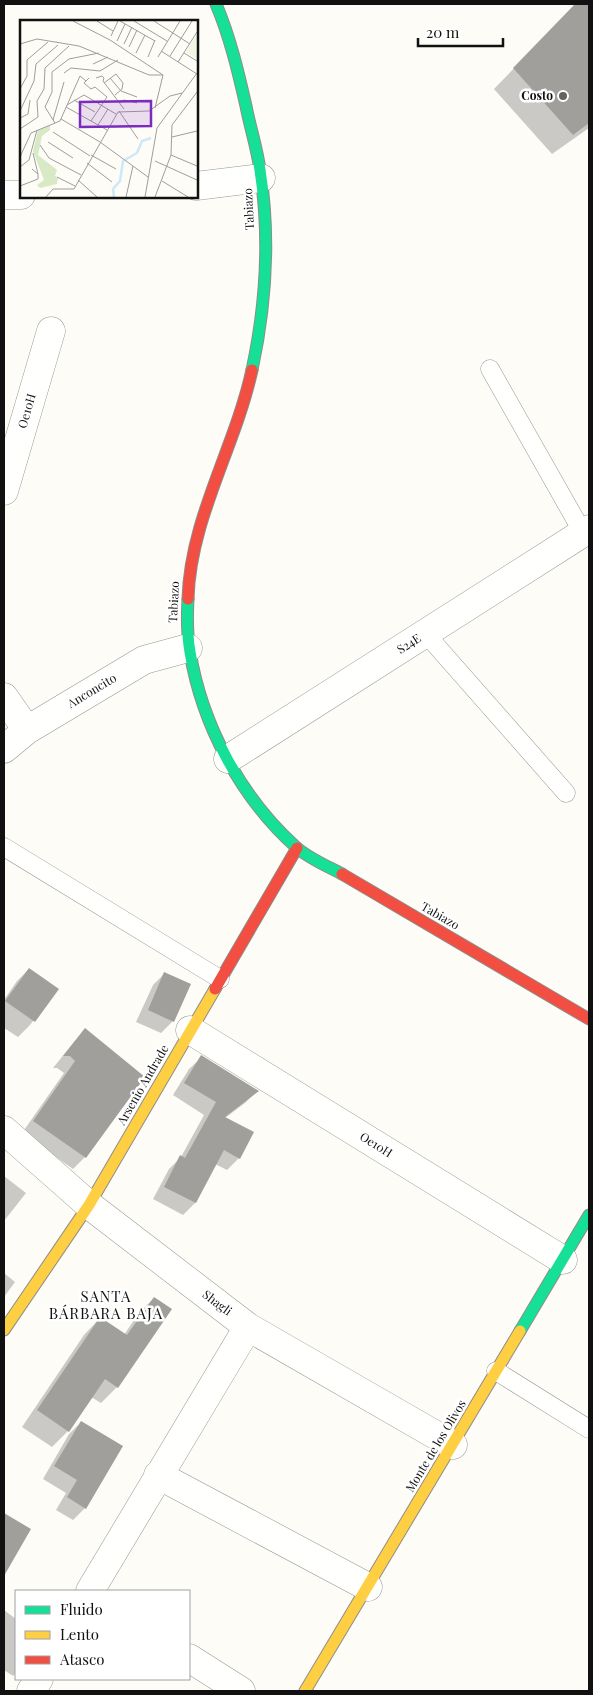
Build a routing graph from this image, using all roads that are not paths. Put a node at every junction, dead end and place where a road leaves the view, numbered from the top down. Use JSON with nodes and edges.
{"nodes":[{"id":1,"x":216,"y":4,"type":"edge"},
{"id":2,"x":261,"y":178,"type":"junction"},
{"id":3,"x":198,"y":186,"type":"edge"},
{"id":4,"x":4,"y":195,"type":"edge"},
{"id":5,"x":20,"y":195,"type":"edge"},
{"id":6,"x":50,"y":330,"type":"dead end"},
{"id":7,"x":490,"y":369,"type":"dead end"},
{"id":8,"x":4,"y":491,"type":"edge"},
{"id":9,"x":586,"y":531,"type":"edge"},
{"id":10,"x":426,"y":634,"type":"junction"},
{"id":11,"x":188,"y":648,"type":"junction"},
{"id":12,"x":4,"y":697,"type":"edge"},
{"id":13,"x":27,"y":730,"type":"junction"},
{"id":14,"x":4,"y":749,"type":"edge"},
{"id":15,"x":228,"y":759,"type":"junction"},
{"id":16,"x":566,"y":793,"type":"dead end"},
{"id":17,"x":4,"y":847,"type":"edge"},
{"id":18,"x":297,"y":848,"type":"junction"},
{"id":19,"x":220,"y":979,"type":"junction"},
{"id":20,"x":588,"y":1017,"type":"edge"},
{"id":21,"x":190,"y":1030,"type":"junction"},
{"id":22,"x":4,"y":1130,"type":"edge"},
{"id":23,"x":89,"y":1205,"type":"junction"},
{"id":24,"x":589,"y":1215,"type":"edge"},
{"id":25,"x":563,"y":1260,"type":"junction"},
{"id":26,"x":248,"y":1327,"type":"junction"},
{"id":27,"x":4,"y":1330,"type":"edge"},
{"id":28,"x":496,"y":1371,"type":"junction"},
{"id":29,"x":589,"y":1429,"type":"edge"},
{"id":30,"x":453,"y":1445,"type":"junction"},
{"id":31,"x":158,"y":1475,"type":"junction"},
{"id":32,"x":368,"y":1587,"type":"junction"},
{"id":33,"x":91,"y":1590,"type":"edge"},
{"id":34,"x":190,"y":1659,"type":"edge"},
{"id":35,"x":38,"y":1680,"type":"edge"},
{"id":36,"x":31,"y":1691,"type":"edge"},
{"id":37,"x":241,"y":1691,"type":"edge"},
{"id":38,"x":306,"y":1691,"type":"edge"}],
"edges":[{"from":1,"to":2,"type":"street","name":"Tabiazo"},
{"from":2,"to":3,"type":"street"},
{"from":2,"to":11,"type":"street","name":"Tabiazo"},
{"from":4,"to":5,"type":"street"},
{"from":6,"to":8,"type":"street","name":"Oe10H"},
{"from":7,"to":9,"type":"lane"},
{"from":9,"to":10,"type":"street","name":"S24E"},
{"from":10,"to":15,"type":"street","name":"S24E"},
{"from":10,"to":16,"type":"lane"},
{"from":11,"to":13,"type":"street","name":"Anconcito"},
{"from":11,"to":15,"type":"street","name":"Tabiazo"},
{"from":12,"to":13,"type":"street"},
{"from":13,"to":14,"type":"street","name":"Anconcito"},
{"from":15,"to":18,"type":"street","name":"Tabiazo"},
{"from":17,"to":19,"type":"lane"},
{"from":18,"to":19,"type":"street","name":"Arsenio Andrade"},
{"from":18,"to":20,"type":"street","name":"Tabiazo"},
{"from":19,"to":21,"type":"street","name":"Arsenio Andrade"},
{"from":21,"to":23,"type":"street","name":"Arsenio Andrade"},
{"from":21,"to":25,"type":"street","name":"Oe10H"},
{"from":22,"to":23,"type":"street","name":"Shagli"},
{"from":23,"to":26,"type":"street","name":"Shagli"},
{"from":23,"to":27,"type":"street","name":"Arsenio Andrade"},
{"from":24,"to":25,"type":"street","name":"Monte de los Olivos"},
{"from":25,"to":28,"type":"street","name":"Monte de los Olivos"},
{"from":26,"to":30,"type":"street","name":"Shagli"},
{"from":26,"to":31,"type":"street"},
{"from":28,"to":29,"type":"lane"},
{"from":28,"to":30,"type":"street","name":"Monte de los Olivos"},
{"from":30,"to":32,"type":"street","name":"Monte de los Olivos"},
{"from":31,"to":32,"type":"street"},
{"from":31,"to":33,"type":"street"},
{"from":32,"to":38,"type":"street","name":"Monte de los Olivos"},
{"from":34,"to":37,"type":"street"},
{"from":35,"to":36,"type":"street"}]}
